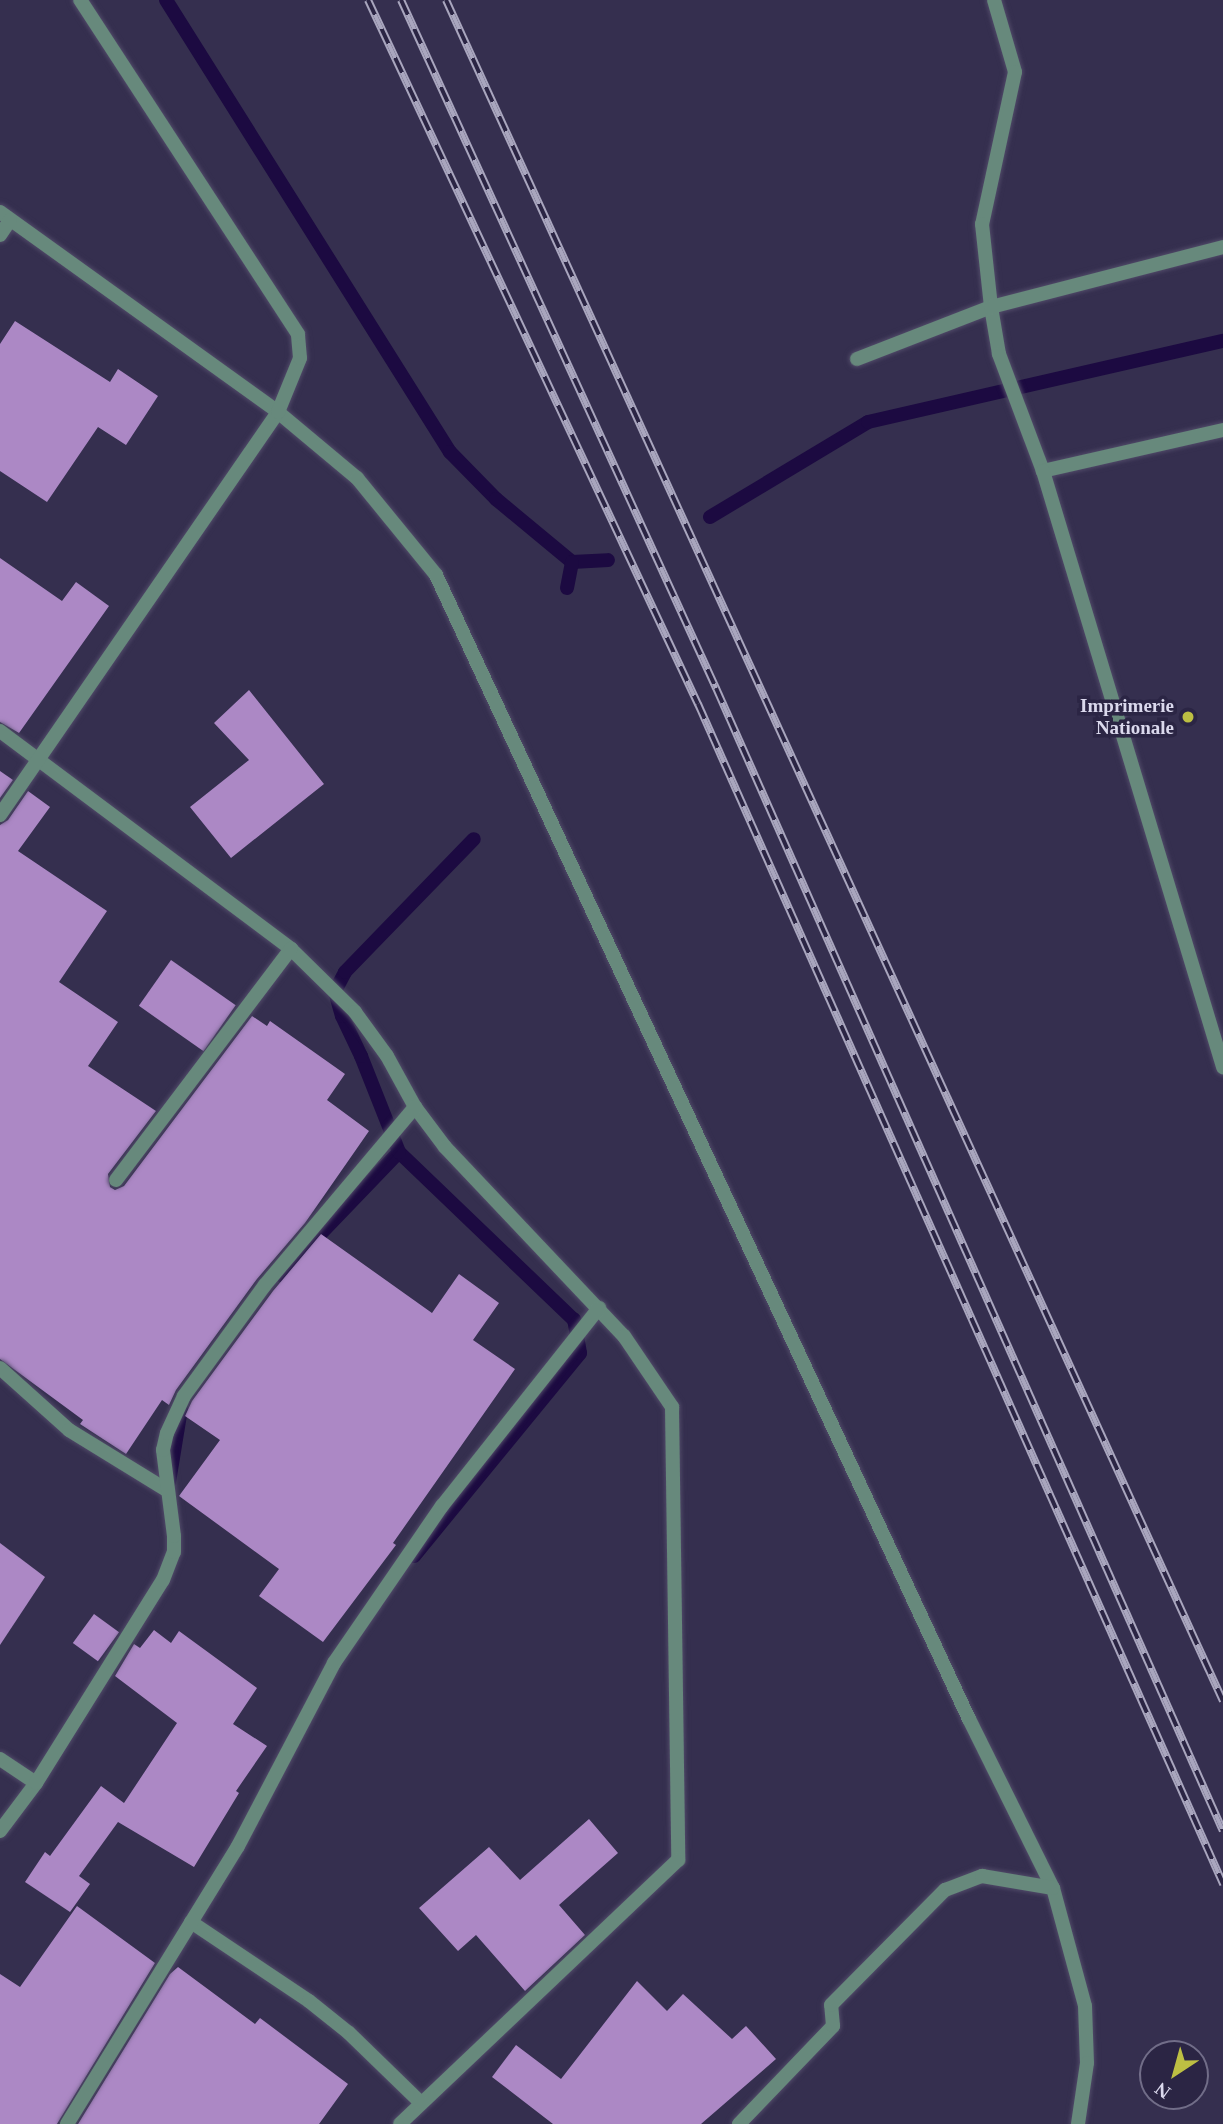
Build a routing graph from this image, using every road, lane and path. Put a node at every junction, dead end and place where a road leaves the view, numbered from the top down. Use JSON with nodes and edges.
{"nodes":[{"id":1,"x":80,"y":0,"type":"edge"},
{"id":2,"x":994,"y":0,"type":"edge"},
{"id":3,"x":5,"y":216,"type":"edge"},
{"id":4,"x":0,"y":235,"type":"edge"},
{"id":5,"x":1223,"y":247,"type":"edge"},
{"id":6,"x":991,"y":307,"type":"junction"},
{"id":7,"x":858,"y":359,"type":"dead end"},
{"id":8,"x":278,"y":412,"type":"junction"},
{"id":9,"x":1223,"y":430,"type":"edge"},
{"id":10,"x":1043,"y":471,"type":"junction"},
{"id":11,"x":0,"y":731,"type":"edge"},
{"id":12,"x":38,"y":757,"type":"junction"},
{"id":13,"x":0,"y":815,"type":"edge"},
{"id":14,"x":291,"y":949,"type":"junction"},
{"id":15,"x":1223,"y":1067,"type":"edge"},
{"id":16,"x":415,"y":1107,"type":"junction"},
{"id":17,"x":116,"y":1180,"type":"dead end"},
{"id":18,"x":599,"y":1308,"type":"junction"},
{"id":19,"x":0,"y":1368,"type":"edge"},
{"id":20,"x":168,"y":1491,"type":"junction"},
{"id":21,"x":0,"y":1759,"type":"edge"},
{"id":22,"x":36,"y":1783,"type":"junction"},
{"id":23,"x":0,"y":1831,"type":"edge"},
{"id":24,"x":1053,"y":1888,"type":"junction"},
{"id":25,"x":191,"y":1922,"type":"junction"},
{"id":26,"x":421,"y":2103,"type":"junction"},
{"id":27,"x":67,"y":2124,"type":"edge"},
{"id":28,"x":400,"y":2124,"type":"edge"},
{"id":29,"x":739,"y":2124,"type":"edge"},
{"id":30,"x":1078,"y":2124,"type":"edge"}],
"edges":[{"from":1,"to":8,"type":"street"},
{"from":2,"to":6,"type":"street"},
{"from":3,"to":4,"type":"street"},
{"from":3,"to":8,"type":"street"},
{"from":5,"to":6,"type":"street"},
{"from":6,"to":7,"type":"street"},
{"from":6,"to":10,"type":"street"},
{"from":8,"to":12,"type":"street"},
{"from":8,"to":24,"type":"street"},
{"from":9,"to":10,"type":"street"},
{"from":10,"to":15,"type":"street"},
{"from":11,"to":12,"type":"street"},
{"from":12,"to":13,"type":"street"},
{"from":12,"to":14,"type":"street"},
{"from":14,"to":16,"type":"street"},
{"from":14,"to":17,"type":"street"},
{"from":16,"to":18,"type":"street"},
{"from":16,"to":20,"type":"street"},
{"from":18,"to":25,"type":"street"},
{"from":18,"to":26,"type":"street"},
{"from":19,"to":20,"type":"street"},
{"from":20,"to":22,"type":"street"},
{"from":21,"to":22,"type":"street"},
{"from":22,"to":23,"type":"street"},
{"from":24,"to":29,"type":"street"},
{"from":24,"to":30,"type":"street"},
{"from":25,"to":26,"type":"street"},
{"from":25,"to":27,"type":"street"},
{"from":26,"to":28,"type":"street"}]}
